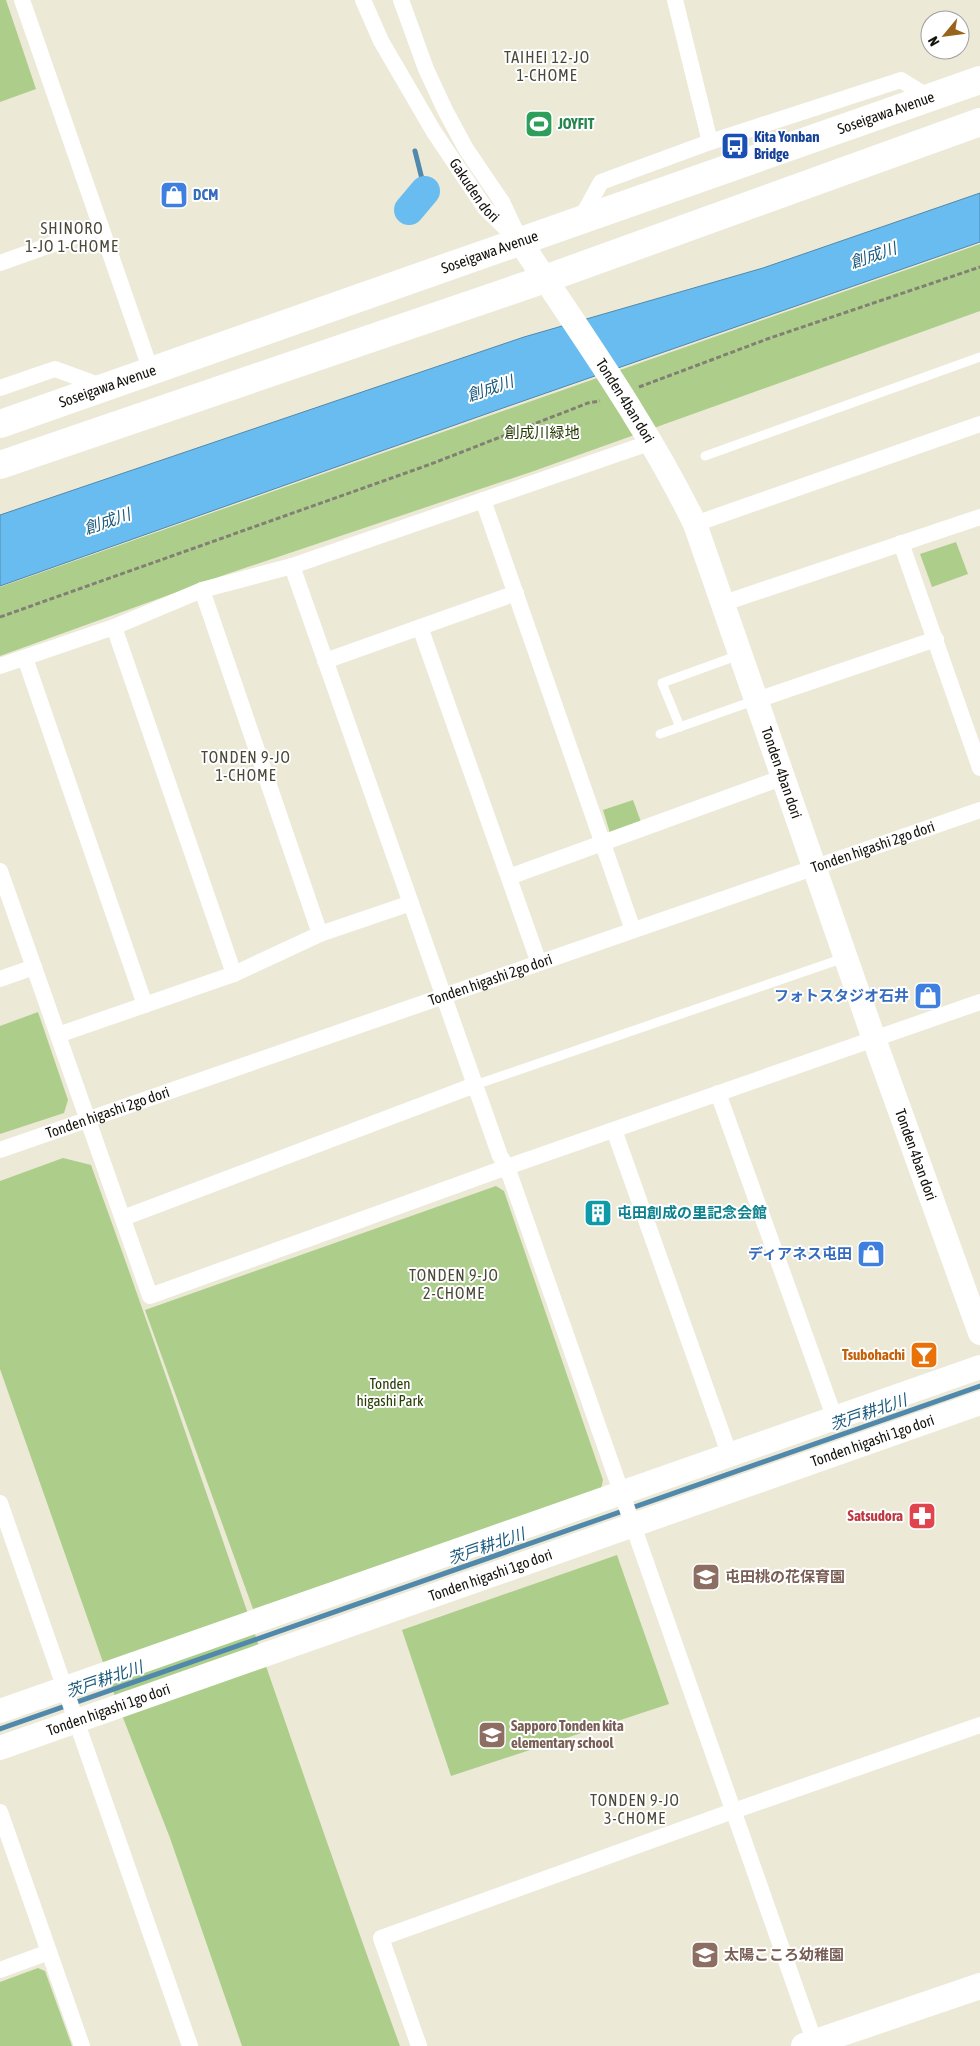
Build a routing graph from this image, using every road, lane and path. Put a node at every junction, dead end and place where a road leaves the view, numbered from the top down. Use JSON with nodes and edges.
{"nodes":[{"id":1,"x":22,"y":0,"type":"edge"},
{"id":2,"x":363,"y":0,"type":"edge"},
{"id":3,"x":401,"y":0,"type":"edge"},
{"id":4,"x":675,"y":0,"type":"edge"},
{"id":5,"x":980,"y":80,"type":"edge"},
{"id":6,"x":930,"y":98,"type":"junction"},
{"id":7,"x":980,"y":122,"type":"edge"},
{"id":8,"x":710,"y":142,"type":"junction"},
{"id":9,"x":580,"y":220,"type":"junction"},
{"id":10,"x":101,"y":227,"type":"junction"},
{"id":11,"x":521,"y":242,"type":"junction"},
{"id":12,"x":0,"y":263,"type":"edge"},
{"id":13,"x":980,"y":267,"type":"edge"},
{"id":14,"x":545,"y":279,"type":"junction"},
{"id":15,"x":980,"y":357,"type":"edge"},
{"id":16,"x":151,"y":371,"type":"junction"},
{"id":17,"x":104,"y":387,"type":"junction"},
{"id":18,"x":0,"y":388,"type":"edge"},
{"id":19,"x":619,"y":393,"type":"junction"},
{"id":20,"x":0,"y":424,"type":"edge"},
{"id":21,"x":980,"y":424,"type":"edge"},
{"id":22,"x":652,"y":442,"type":"junction"},
{"id":23,"x":705,"y":456,"type":"dead end"},
{"id":24,"x":0,"y":465,"type":"edge"},
{"id":25,"x":483,"y":500,"type":"junction"},
{"id":26,"x":980,"y":517,"type":"edge"},
{"id":27,"x":695,"y":524,"type":"junction"},
{"id":28,"x":901,"y":543,"type":"junction"},
{"id":29,"x":292,"y":566,"type":"junction"},
{"id":30,"x":202,"y":590,"type":"junction"},
{"id":31,"x":516,"y":593,"type":"junction"},
{"id":32,"x":724,"y":603,"type":"junction"},
{"id":33,"x":0,"y":617,"type":"edge"},
{"id":34,"x":114,"y":627,"type":"junction"},
{"id":35,"x":420,"y":627,"type":"junction"},
{"id":36,"x":936,"y":639,"type":"junction"},
{"id":37,"x":741,"y":654,"type":"junction"},
{"id":38,"x":25,"y":658,"type":"junction"},
{"id":39,"x":325,"y":661,"type":"junction"},
{"id":40,"x":0,"y":666,"type":"edge"},
{"id":41,"x":757,"y":700,"type":"junction"},
{"id":42,"x":680,"y":727,"type":"junction"},
{"id":43,"x":660,"y":734,"type":"dead end"},
{"id":44,"x":980,"y":768,"type":"edge"},
{"id":45,"x":784,"y":778,"type":"junction"},
{"id":46,"x":980,"y":810,"type":"edge"},
{"id":47,"x":603,"y":843,"type":"junction"},
{"id":48,"x":815,"y":867,"type":"junction"},
{"id":49,"x":0,"y":871,"type":"edge"},
{"id":50,"x":509,"y":878,"type":"junction"},
{"id":51,"x":411,"y":903,"type":"junction"},
{"id":52,"x":633,"y":930,"type":"junction"},
{"id":53,"x":320,"y":934,"type":"junction"},
{"id":54,"x":846,"y":957,"type":"junction"},
{"id":55,"x":539,"y":963,"type":"junction"},
{"id":56,"x":34,"y":966,"type":"junction"},
{"id":57,"x":234,"y":974,"type":"junction"},
{"id":58,"x":0,"y":979,"type":"edge"},
{"id":59,"x":443,"y":996,"type":"junction"},
{"id":60,"x":980,"y":1002,"type":"edge"},
{"id":61,"x":145,"y":1005,"type":"junction"},
{"id":62,"x":58,"y":1035,"type":"junction"},
{"id":63,"x":874,"y":1039,"type":"junction"},
{"id":64,"x":475,"y":1086,"type":"junction"},
{"id":65,"x":718,"y":1093,"type":"junction"},
{"id":66,"x":88,"y":1119,"type":"junction"},
{"id":67,"x":614,"y":1130,"type":"junction"},
{"id":68,"x":0,"y":1150,"type":"edge"},
{"id":69,"x":507,"y":1168,"type":"junction"},
{"id":70,"x":123,"y":1218,"type":"junction"},
{"id":71,"x":980,"y":1333,"type":"edge"},
{"id":72,"x":980,"y":1368,"type":"edge"},
{"id":73,"x":980,"y":1404,"type":"edge"},
{"id":74,"x":835,"y":1419,"type":"junction"},
{"id":75,"x":730,"y":1456,"type":"junction"},
{"id":76,"x":623,"y":1498,"type":"junction"},
{"id":77,"x":0,"y":1503,"type":"edge"},
{"id":78,"x":632,"y":1522,"type":"junction"},
{"id":79,"x":67,"y":1691,"type":"junction"},
{"id":80,"x":0,"y":1711,"type":"edge"},
{"id":81,"x":75,"y":1716,"type":"junction"},
{"id":82,"x":980,"y":1725,"type":"edge"},
{"id":83,"x":0,"y":1748,"type":"edge"},
{"id":84,"x":733,"y":1811,"type":"junction"},
{"id":85,"x":0,"y":1812,"type":"edge"},
{"id":86,"x":50,"y":1952,"type":"junction"},
{"id":87,"x":0,"y":1970,"type":"edge"},
{"id":88,"x":980,"y":1986,"type":"edge"},
{"id":89,"x":812,"y":2045,"type":"edge"},
{"id":90,"x":82,"y":2046,"type":"edge"},
{"id":91,"x":190,"y":2046,"type":"edge"},
{"id":92,"x":419,"y":2046,"type":"edge"}],
"edges":[{"from":1,"to":10,"type":"street"},
{"from":2,"to":11,"type":"street","name":"Gakuden dori"},
{"from":3,"to":11,"type":"street","name":"Gakuden dori"},
{"from":4,"to":8,"type":"street"},
{"from":5,"to":6,"type":"highway","name":"Soseigawa Avenue"},
{"from":6,"to":8,"type":"street"},
{"from":6,"to":9,"type":"highway","name":"Soseigawa Avenue"},
{"from":7,"to":14,"type":"highway"},
{"from":8,"to":9,"type":"street"},
{"from":9,"to":11,"type":"highway","name":"Soseigawa Avenue"},
{"from":10,"to":12,"type":"street"},
{"from":10,"to":16,"type":"street"},
{"from":11,"to":14,"type":"street","name":"Tonden 4ban dori"},
{"from":11,"to":16,"type":"highway","name":"Soseigawa Avenue"},
{"from":13,"to":19,"type":"path"},
{"from":14,"to":19,"type":"street","name":"Tonden 4ban dori"},
{"from":14,"to":24,"type":"highway"},
{"from":15,"to":23,"type":"lane"},
{"from":16,"to":17,"type":"highway","name":"Soseigawa Avenue"},
{"from":17,"to":18,"type":"street"},
{"from":17,"to":20,"type":"highway","name":"Soseigawa Avenue"},
{"from":19,"to":22,"type":"street","name":"Tonden 4ban dori"},
{"from":19,"to":33,"type":"path"},
{"from":21,"to":27,"type":"street"},
{"from":22,"to":25,"type":"street"},
{"from":22,"to":27,"type":"street","name":"Tonden 4ban dori"},
{"from":25,"to":29,"type":"street"},
{"from":25,"to":31,"type":"street"},
{"from":26,"to":28,"type":"street"},
{"from":27,"to":32,"type":"street","name":"Tonden 4ban dori"},
{"from":28,"to":32,"type":"street"},
{"from":28,"to":36,"type":"street"},
{"from":29,"to":30,"type":"street"},
{"from":29,"to":39,"type":"street"},
{"from":30,"to":34,"type":"street"},
{"from":30,"to":53,"type":"street"},
{"from":31,"to":35,"type":"street"},
{"from":31,"to":47,"type":"street"},
{"from":32,"to":37,"type":"street","name":"Tonden 4ban dori"},
{"from":34,"to":38,"type":"street"},
{"from":34,"to":57,"type":"street"},
{"from":35,"to":39,"type":"street"},
{"from":35,"to":50,"type":"street"},
{"from":36,"to":41,"type":"street"},
{"from":36,"to":44,"type":"street"},
{"from":37,"to":41,"type":"street","name":"Tonden 4ban dori"},
{"from":37,"to":42,"type":"lane"},
{"from":38,"to":40,"type":"street"},
{"from":38,"to":61,"type":"street"},
{"from":39,"to":51,"type":"street"},
{"from":41,"to":42,"type":"lane"},
{"from":41,"to":45,"type":"street","name":"Tonden 4ban dori"},
{"from":42,"to":43,"type":"lane"},
{"from":45,"to":47,"type":"street"},
{"from":45,"to":48,"type":"street","name":"Tonden 4ban dori"},
{"from":46,"to":48,"type":"street","name":"Tonden higashi 2go dori"},
{"from":47,"to":50,"type":"street"},
{"from":47,"to":52,"type":"street"},
{"from":48,"to":52,"type":"street","name":"Tonden higashi 2go dori"},
{"from":48,"to":54,"type":"street","name":"Tonden 4ban dori"},
{"from":49,"to":56,"type":"street"},
{"from":50,"to":55,"type":"street"},
{"from":51,"to":53,"type":"street"},
{"from":51,"to":59,"type":"street"},
{"from":52,"to":55,"type":"street","name":"Tonden higashi 2go dori"},
{"from":53,"to":57,"type":"street"},
{"from":54,"to":63,"type":"street","name":"Tonden 4ban dori"},
{"from":54,"to":64,"type":"lane"},
{"from":55,"to":59,"type":"street","name":"Tonden higashi 2go dori"},
{"from":56,"to":58,"type":"street"},
{"from":56,"to":62,"type":"street"},
{"from":57,"to":61,"type":"street"},
{"from":59,"to":64,"type":"street"},
{"from":59,"to":66,"type":"street","name":"Tonden higashi 2go dori"},
{"from":60,"to":63,"type":"street"},
{"from":61,"to":62,"type":"street"},
{"from":62,"to":66,"type":"street"},
{"from":63,"to":65,"type":"street"},
{"from":63,"to":71,"type":"street","name":"Tonden 4ban dori"},
{"from":64,"to":69,"type":"street"},
{"from":64,"to":70,"type":"street"},
{"from":65,"to":67,"type":"street"},
{"from":65,"to":74,"type":"street"},
{"from":66,"to":68,"type":"street","name":"Tonden higashi 2go dori"},
{"from":66,"to":70,"type":"street"},
{"from":67,"to":69,"type":"street"},
{"from":67,"to":75,"type":"street"},
{"from":69,"to":70,"type":"street"},
{"from":69,"to":76,"type":"street"},
{"from":72,"to":74,"type":"street"},
{"from":73,"to":78,"type":"street","name":"Tonden higashi 1go dori"},
{"from":74,"to":75,"type":"street"},
{"from":75,"to":76,"type":"street"},
{"from":76,"to":78,"type":"street"},
{"from":76,"to":79,"type":"street"},
{"from":77,"to":79,"type":"street"},
{"from":78,"to":81,"type":"street","name":"Tonden higashi 1go dori"},
{"from":78,"to":84,"type":"street"},
{"from":79,"to":80,"type":"street"},
{"from":79,"to":81,"type":"street"},
{"from":81,"to":83,"type":"street","name":"Tonden higashi 1go dori"},
{"from":81,"to":91,"type":"street"},
{"from":82,"to":84,"type":"street"},
{"from":84,"to":89,"type":"street"},
{"from":84,"to":92,"type":"street"},
{"from":85,"to":86,"type":"street"},
{"from":86,"to":87,"type":"street"},
{"from":86,"to":90,"type":"street"},
{"from":88,"to":89,"type":"main road"}]}
